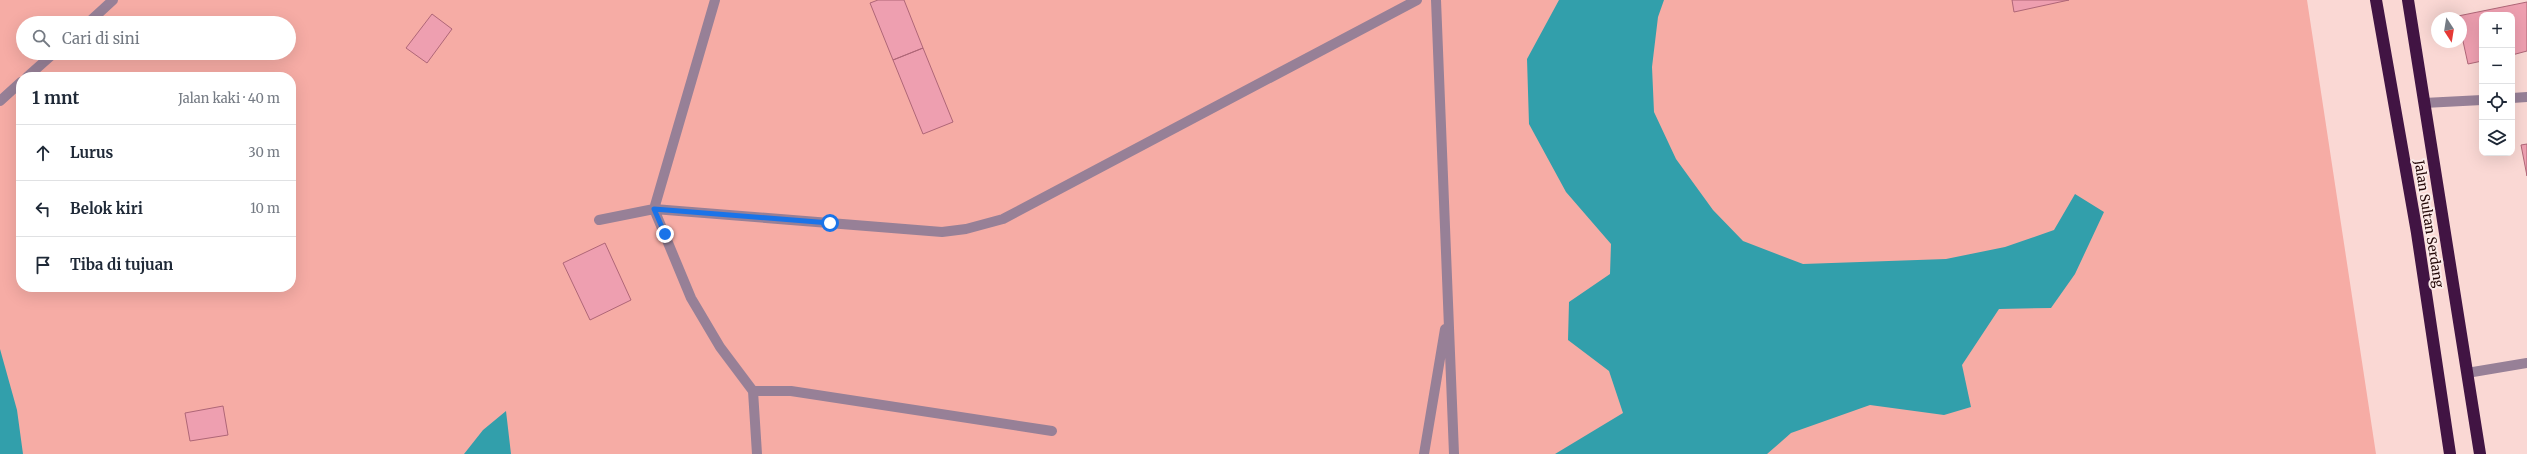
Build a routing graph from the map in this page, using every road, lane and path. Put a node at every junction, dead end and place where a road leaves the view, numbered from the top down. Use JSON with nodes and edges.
{"nodes":[{"id":1,"x":113,"y":0,"type":"edge"},
{"id":2,"x":714,"y":0,"type":"edge"},
{"id":3,"x":1417,"y":0,"type":"edge"},
{"id":4,"x":1436,"y":0,"type":"edge"},
{"id":5,"x":2376,"y":0,"type":"edge"},
{"id":6,"x":2408,"y":0,"type":"edge"},
{"id":7,"x":96,"y":16,"type":"edge"},
{"id":8,"x":46,"y":60,"type":"edge"},
{"id":9,"x":33,"y":72,"type":"edge"},
{"id":10,"x":16,"y":87,"type":"edge"},
{"id":11,"x":2527,"y":97,"type":"edge"},
{"id":12,"x":2515,"y":98,"type":"edge"},
{"id":13,"x":2479,"y":100,"type":"edge"},
{"id":14,"x":0,"y":101,"type":"edge"},
{"id":15,"x":2424,"y":103,"type":"junction"},
{"id":16,"x":654,"y":209,"type":"junction"},
{"id":17,"x":599,"y":220,"type":"dead end"},
{"id":18,"x":1448,"y":307,"type":"junction"},
{"id":19,"x":2527,"y":363,"type":"edge"},
{"id":20,"x":2467,"y":373,"type":"junction"},
{"id":21,"x":753,"y":391,"type":"junction"},
{"id":22,"x":1052,"y":431,"type":"dead end"},
{"id":23,"x":757,"y":454,"type":"edge"},
{"id":24,"x":1424,"y":454,"type":"edge"},
{"id":25,"x":1454,"y":454,"type":"edge"},
{"id":26,"x":2450,"y":454,"type":"edge"},
{"id":27,"x":2480,"y":454,"type":"edge"}],
"edges":[{"from":1,"to":7,"type":"street"},
{"from":2,"to":16,"type":"street"},
{"from":3,"to":16,"type":"street"},
{"from":4,"to":18,"type":"street"},
{"from":5,"to":26,"type":"highway","name":"Jalan Sultan Serdang"},
{"from":6,"to":15,"type":"highway","name":"Jalan Sultan Serdang"},
{"from":8,"to":9,"type":"street"},
{"from":10,"to":14,"type":"street"},
{"from":11,"to":12,"type":"street"},
{"from":13,"to":15,"type":"street"},
{"from":15,"to":20,"type":"highway","name":"Jalan Sultan Serdang"},
{"from":16,"to":17,"type":"street"},
{"from":16,"to":21,"type":"street"},
{"from":18,"to":24,"type":"street"},
{"from":18,"to":25,"type":"street"},
{"from":19,"to":20,"type":"street"},
{"from":20,"to":27,"type":"highway","name":"Jalan Sultan Serdang"},
{"from":21,"to":22,"type":"street"},
{"from":21,"to":23,"type":"street"}]}
